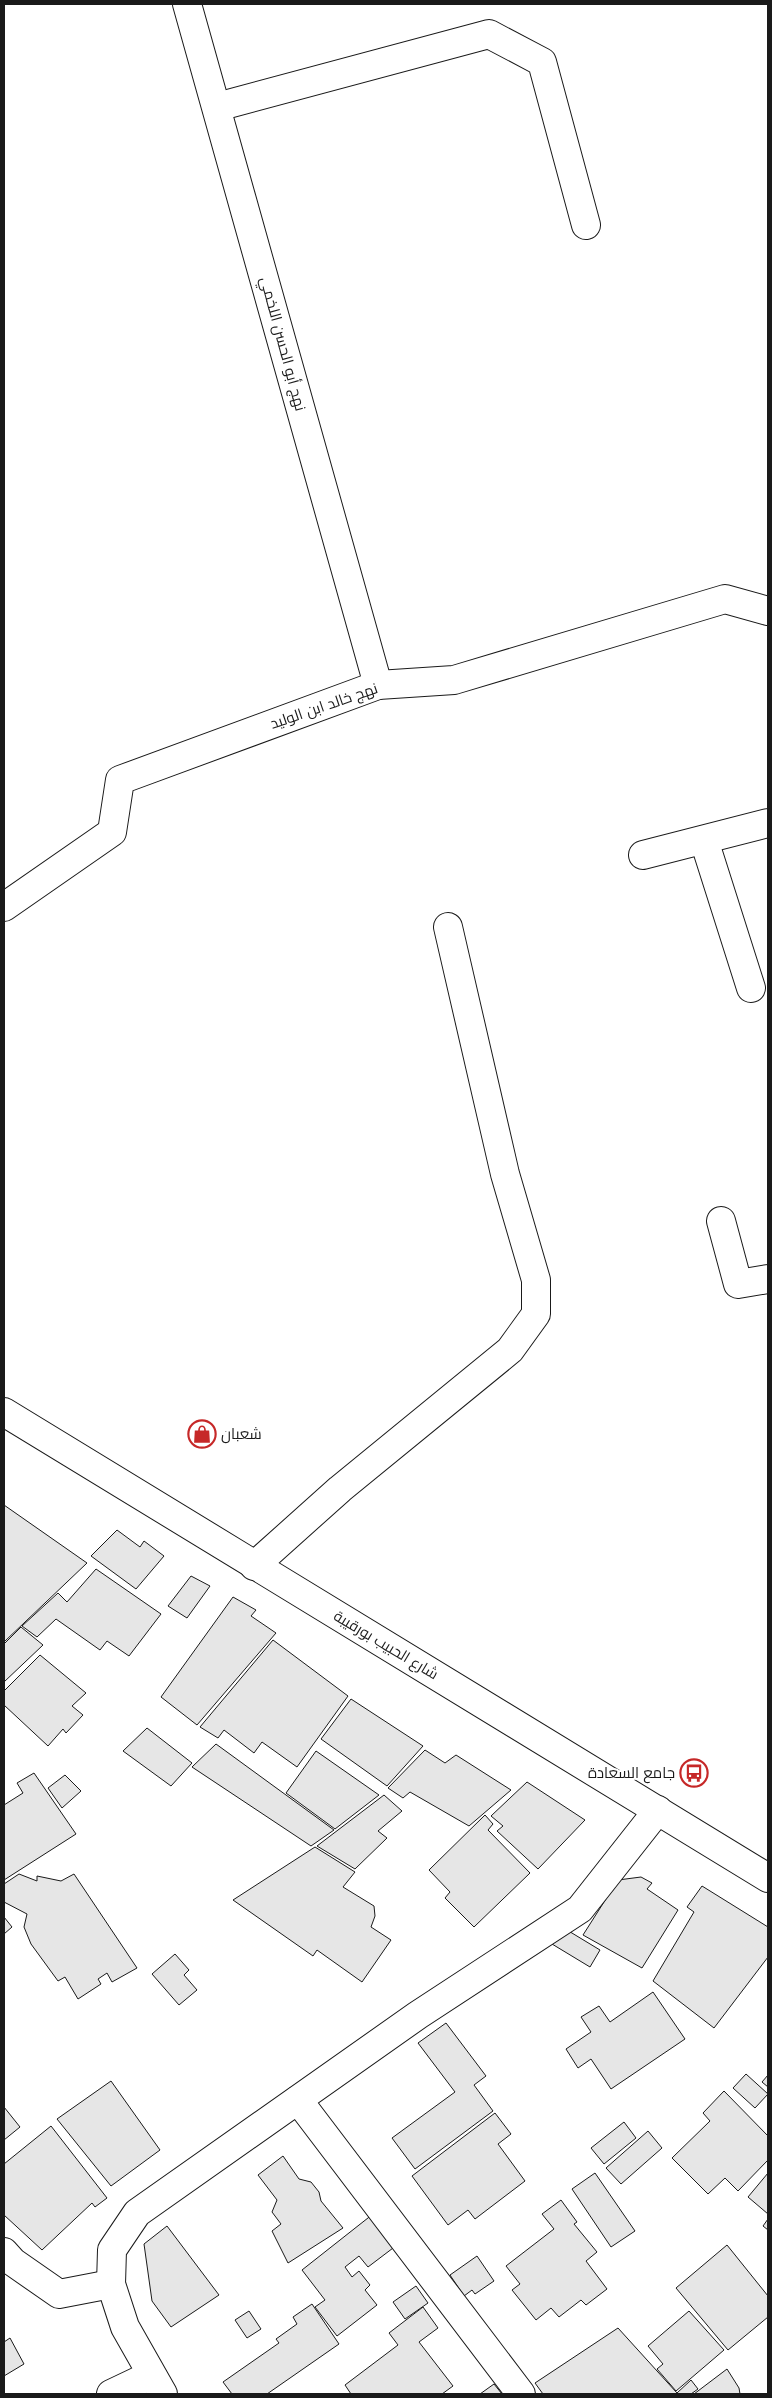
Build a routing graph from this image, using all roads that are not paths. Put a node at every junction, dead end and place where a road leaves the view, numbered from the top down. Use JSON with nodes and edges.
{"nodes":[{"id":1,"x":187,"y":4,"type":"edge"},
{"id":2,"x":217,"y":106,"type":"junction"},
{"id":3,"x":586,"y":225,"type":"dead end"},
{"id":4,"x":768,"y":611,"type":"edge"},
{"id":5,"x":378,"y":685,"type":"junction"},
{"id":6,"x":768,"y":823,"type":"edge"},
{"id":7,"x":704,"y":840,"type":"junction"},
{"id":8,"x":643,"y":855,"type":"dead end"},
{"id":9,"x":4,"y":907,"type":"edge"},
{"id":10,"x":448,"y":926,"type":"dead end"},
{"id":11,"x":751,"y":988,"type":"dead end"},
{"id":12,"x":722,"y":1221,"type":"dead end"},
{"id":13,"x":768,"y":1279,"type":"edge"},
{"id":14,"x":4,"y":1412,"type":"edge"},
{"id":15,"x":254,"y":1566,"type":"junction"},
{"id":16,"x":658,"y":1810,"type":"junction"},
{"id":17,"x":768,"y":1878,"type":"edge"},
{"id":18,"x":298,"y":2100,"type":"junction"},
{"id":19,"x":4,"y":2252,"type":"edge"},
{"id":20,"x":111,"y":2284,"type":"junction"},
{"id":21,"x":157,"y":2385,"type":"edge"},
{"id":22,"x":111,"y":2394,"type":"edge"},
{"id":23,"x":521,"y":2394,"type":"edge"}],
"edges":[{"from":1,"to":2,"type":"street","name":"نهج أبو الحسن اللخمي"},
{"from":2,"to":3,"type":"street"},
{"from":2,"to":5,"type":"street","name":"نهج أبو الحسن اللخمي"},
{"from":4,"to":5,"type":"street","name":"نهج خالد ابن الوليد"},
{"from":5,"to":9,"type":"street","name":"نهج خالد ابن الوليد"},
{"from":6,"to":7,"type":"street"},
{"from":7,"to":8,"type":"street"},
{"from":7,"to":11,"type":"street"},
{"from":10,"to":15,"type":"street"},
{"from":12,"to":13,"type":"street"},
{"from":14,"to":15,"type":"street","name":"شارع الحبيب بورقيبة"},
{"from":15,"to":16,"type":"street","name":"شارع الحبيب بورقيبة"},
{"from":16,"to":17,"type":"street","name":"شارع الحبيب بورقيبة"},
{"from":16,"to":18,"type":"street"},
{"from":18,"to":20,"type":"street"},
{"from":18,"to":23,"type":"street"},
{"from":19,"to":20,"type":"street"},
{"from":20,"to":21,"type":"street"},
{"from":21,"to":22,"type":"street"}]}
